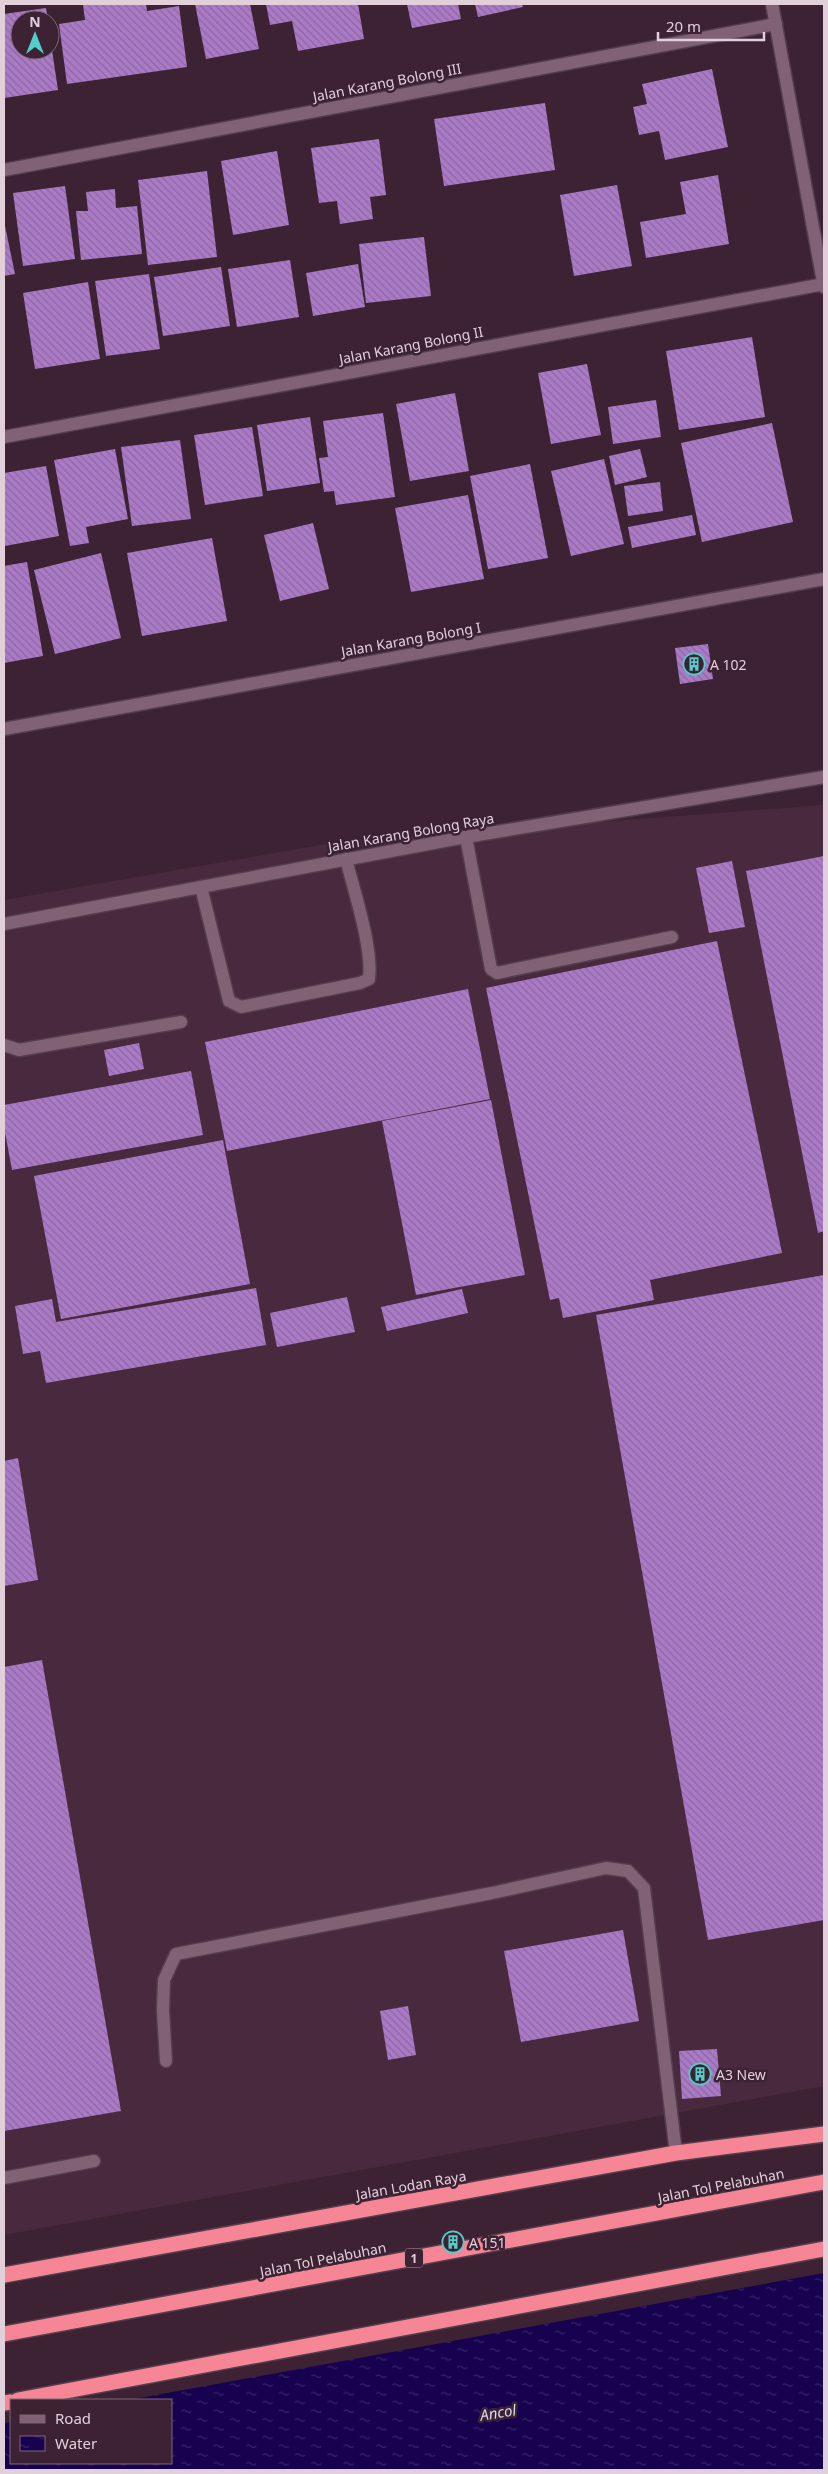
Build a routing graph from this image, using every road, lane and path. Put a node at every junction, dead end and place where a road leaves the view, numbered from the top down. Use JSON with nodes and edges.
{"nodes":[{"id":1,"x":772,"y":4,"type":"edge"},
{"id":2,"x":776,"y":24,"type":"junction"},
{"id":3,"x":4,"y":170,"type":"edge"},
{"id":4,"x":824,"y":286,"type":"edge"},
{"id":5,"x":4,"y":437,"type":"edge"},
{"id":6,"x":824,"y":579,"type":"edge"},
{"id":7,"x":4,"y":729,"type":"edge"},
{"id":8,"x":824,"y":777,"type":"edge"},
{"id":9,"x":466,"y":837,"type":"junction"},
{"id":10,"x":346,"y":859,"type":"junction"},
{"id":11,"x":201,"y":887,"type":"junction"},
{"id":12,"x":4,"y":924,"type":"edge"},
{"id":13,"x":672,"y":937,"type":"dead end"},
{"id":14,"x":181,"y":1022,"type":"dead end"},
{"id":15,"x":4,"y":1045,"type":"edge"},
{"id":16,"x":166,"y":2061,"type":"dead end"},
{"id":17,"x":824,"y":2134,"type":"edge"},
{"id":18,"x":676,"y":2153,"type":"junction"},
{"id":19,"x":94,"y":2161,"type":"dead end"},
{"id":20,"x":4,"y":2178,"type":"edge"},
{"id":21,"x":824,"y":2182,"type":"edge"},
{"id":22,"x":824,"y":2249,"type":"edge"},
{"id":23,"x":4,"y":2275,"type":"edge"},
{"id":24,"x":4,"y":2334,"type":"edge"},
{"id":25,"x":23,"y":2399,"type":"edge"}],
"edges":[{"from":1,"to":2,"type":"street"},
{"from":2,"to":3,"type":"street","name":"Jalan Karang Bolong III"},
{"from":2,"to":4,"type":"street"},
{"from":4,"to":5,"type":"street","name":"Jalan Karang Bolong II"},
{"from":6,"to":7,"type":"street","name":"Jalan Karang Bolong I"},
{"from":8,"to":9,"type":"street","name":"Jalan Karang Bolong Raya"},
{"from":9,"to":10,"type":"street","name":"Jalan Karang Bolong Raya"},
{"from":9,"to":13,"type":"street"},
{"from":10,"to":11,"type":"street","name":"Jalan Karang Bolong Raya"},
{"from":10,"to":11,"type":"street"},
{"from":11,"to":12,"type":"street","name":"Jalan Karang Bolong Raya"},
{"from":14,"to":15,"type":"street"},
{"from":16,"to":18,"type":"street"},
{"from":17,"to":18,"type":"highway","name":"Jalan Lodan Raya"},
{"from":18,"to":23,"type":"highway","name":"Jalan Lodan Raya"},
{"from":19,"to":20,"type":"street"},
{"from":21,"to":24,"type":"highway","name":"Jalan Tol Pelabuhan","number":"1"},
{"from":22,"to":25,"type":"highway"}]}
